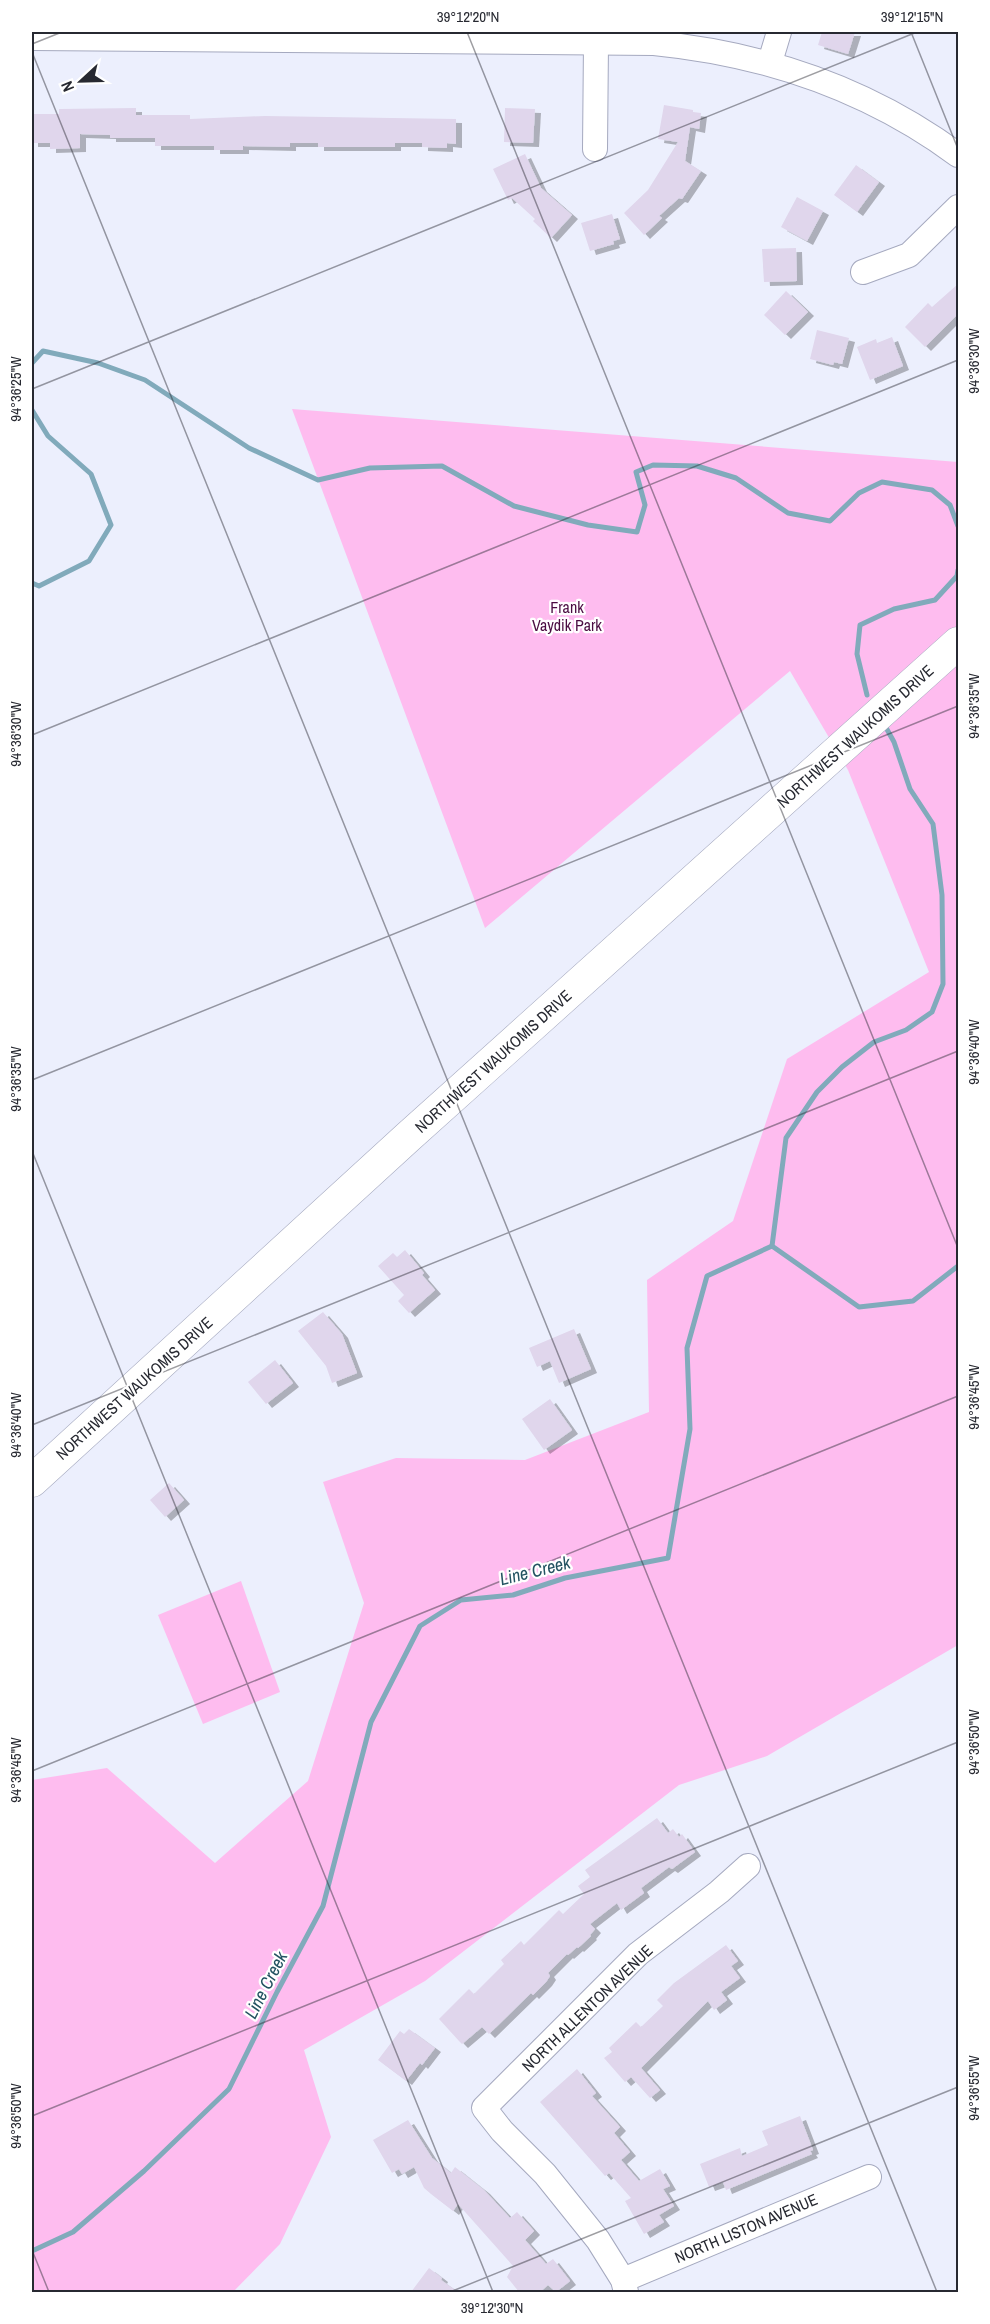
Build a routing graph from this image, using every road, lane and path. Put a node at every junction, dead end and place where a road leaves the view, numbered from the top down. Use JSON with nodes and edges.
{"nodes":[{"id":1,"x":779,"y":32,"type":"edge"},
{"id":2,"x":266,"y":35,"type":"edge"},
{"id":3,"x":32,"y":38,"type":"edge"},
{"id":4,"x":596,"y":43,"type":"junction"},
{"id":5,"x":770,"y":62,"type":"junction"},
{"id":6,"x":595,"y":149,"type":"dead end"},
{"id":7,"x":958,"y":155,"type":"edge"},
{"id":8,"x":958,"y":207,"type":"edge"},
{"id":9,"x":863,"y":272,"type":"dead end"},
{"id":10,"x":958,"y":643,"type":"edge"},
{"id":11,"x":32,"y":1481,"type":"edge"},
{"id":12,"x":748,"y":1866,"type":"dead end"},
{"id":13,"x":869,"y":2177,"type":"dead end"},
{"id":14,"x":625,"y":2286,"type":"edge"}],
"edges":[{"from":1,"to":5,"type":"street"},
{"from":2,"to":3,"type":"street"},
{"from":2,"to":4,"type":"street"},
{"from":4,"to":5,"type":"street"},
{"from":4,"to":6,"type":"street"},
{"from":5,"to":7,"type":"street"},
{"from":8,"to":9,"type":"street"},
{"from":10,"to":11,"type":"main road","name":"NORTHWEST WAUKOMIS DRIVE"},
{"from":12,"to":14,"type":"street","name":"NORTH ALLENTON AVENUE"},
{"from":13,"to":14,"type":"street","name":"NORTH LISTON AVENUE"}]}
